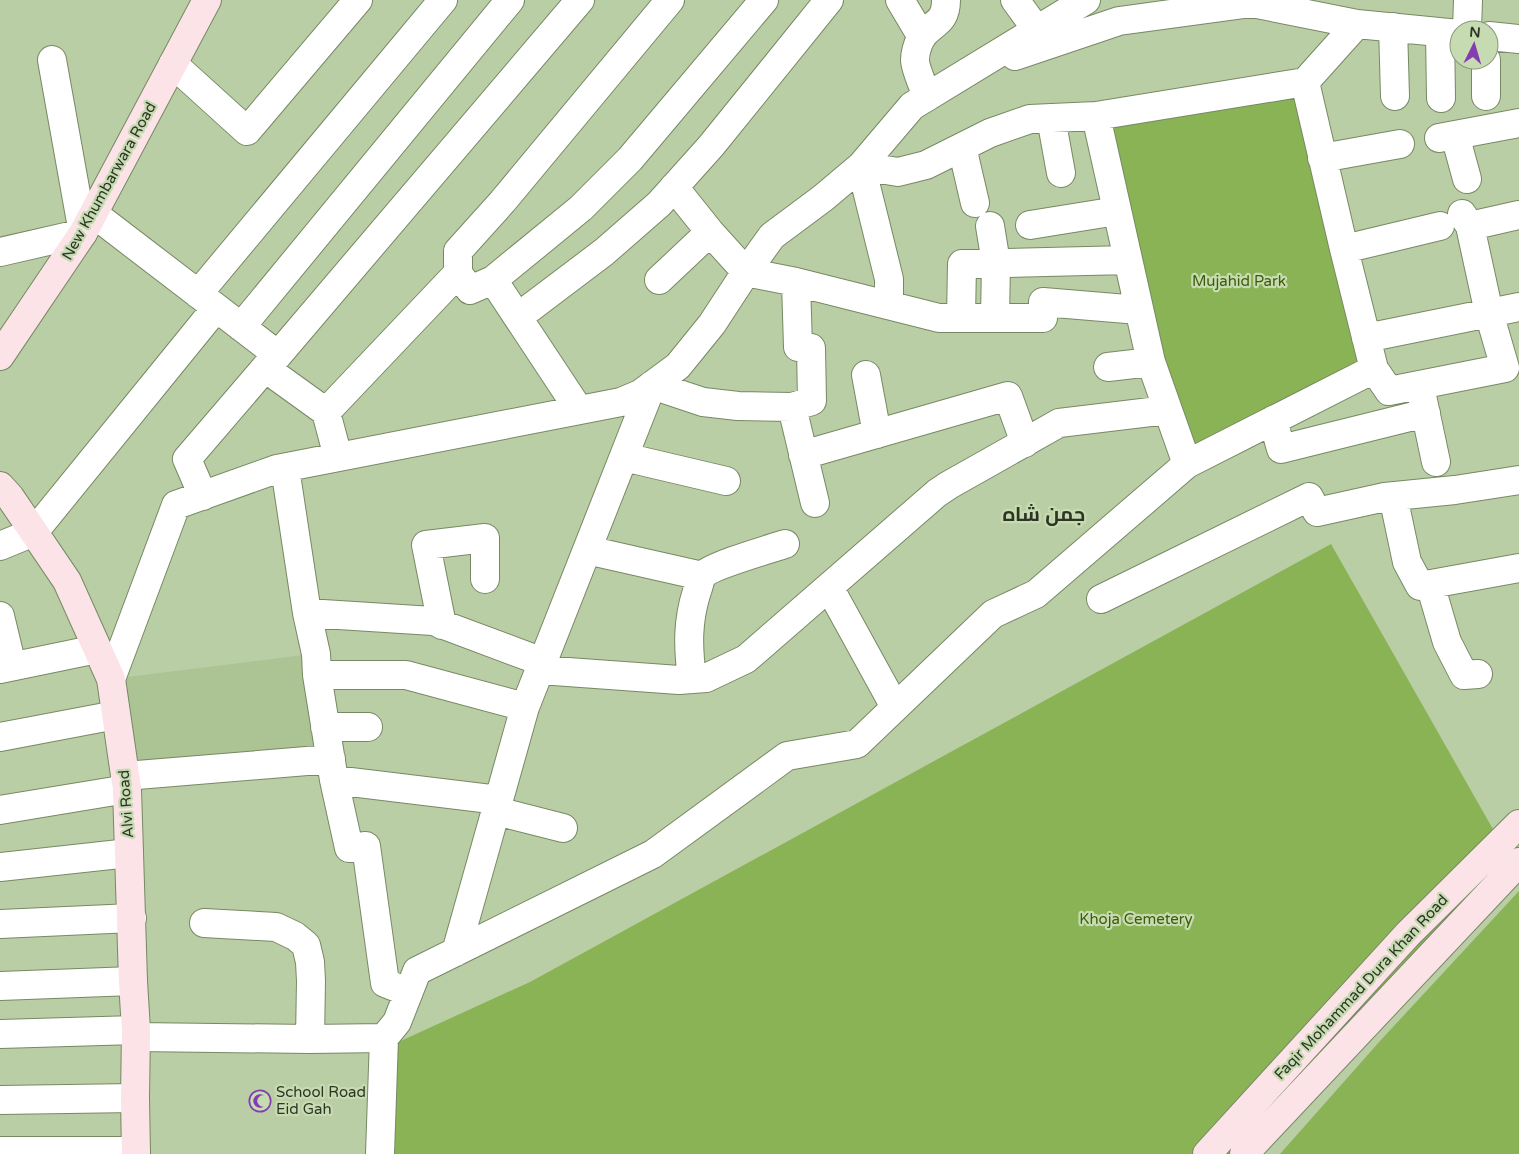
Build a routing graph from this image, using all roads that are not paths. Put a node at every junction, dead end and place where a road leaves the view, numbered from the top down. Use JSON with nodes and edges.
{"nodes":[{"id":1,"x":207,"y":0,"type":"edge"},
{"id":2,"x":358,"y":0,"type":"edge"},
{"id":3,"x":443,"y":0,"type":"edge"},
{"id":4,"x":510,"y":0,"type":"edge"},
{"id":5,"x":580,"y":0,"type":"edge"},
{"id":6,"x":670,"y":0,"type":"edge"},
{"id":7,"x":764,"y":0,"type":"edge"},
{"id":8,"x":829,"y":0,"type":"edge"},
{"id":9,"x":900,"y":0,"type":"edge"},
{"id":10,"x":946,"y":0,"type":"edge"},
{"id":11,"x":1015,"y":0,"type":"edge"},
{"id":12,"x":1468,"y":0,"type":"edge"},
{"id":13,"x":1079,"y":4,"type":"edge"},
{"id":14,"x":1467,"y":20,"type":"edge"},
{"id":15,"x":1357,"y":24,"type":"junction"},
{"id":16,"x":1393,"y":27,"type":"junction"},
{"id":17,"x":1037,"y":30,"type":"junction"},
{"id":18,"x":1449,"y":32,"type":"edge"},
{"id":19,"x":922,"y":37,"type":"junction"},
{"id":20,"x":1499,"y":37,"type":"edge"},
{"id":21,"x":1519,"y":39,"type":"edge"},
{"id":22,"x":52,"y":60,"type":"dead end"},
{"id":23,"x":173,"y":64,"type":"junction"},
{"id":24,"x":1486,"y":70,"type":"edge"},
{"id":25,"x":970,"y":71,"type":"junction"},
{"id":26,"x":1305,"y":82,"type":"junction"},
{"id":27,"x":1395,"y":96,"type":"dead end"},
{"id":28,"x":1486,"y":96,"type":"dead end"},
{"id":29,"x":927,"y":97,"type":"junction"},
{"id":30,"x":1441,"y":98,"type":"dead end"},
{"id":31,"x":1096,"y":116,"type":"junction"},
{"id":32,"x":1051,"y":118,"type":"junction"},
{"id":33,"x":1519,"y":122,"type":"edge"},
{"id":34,"x":1400,"y":144,"type":"dead end"},
{"id":35,"x":962,"y":147,"type":"junction"},
{"id":36,"x":1322,"y":158,"type":"junction"},
{"id":37,"x":861,"y":166,"type":"junction"},
{"id":38,"x":1061,"y":173,"type":"dead end"},
{"id":39,"x":1467,"y":179,"type":"dead end"},
{"id":40,"x":674,"y":186,"type":"junction"},
{"id":41,"x":975,"y":203,"type":"dead end"},
{"id":42,"x":1117,"y":211,"type":"junction"},
{"id":43,"x":1519,"y":215,"type":"edge"},
{"id":44,"x":1458,"y":222,"type":"junction"},
{"id":45,"x":88,"y":223,"type":"junction"},
{"id":46,"x":1030,"y":225,"type":"dead end"},
{"id":47,"x":990,"y":226,"type":"dead end"},
{"id":48,"x":710,"y":232,"type":"junction"},
{"id":49,"x":1344,"y":249,"type":"junction"},
{"id":50,"x":0,"y":252,"type":"edge"},
{"id":51,"x":1128,"y":260,"type":"junction"},
{"id":52,"x":996,"y":263,"type":"junction"},
{"id":53,"x":746,"y":272,"type":"junction"},
{"id":54,"x":458,"y":273,"type":"junction"},
{"id":55,"x":493,"y":280,"type":"junction"},
{"id":56,"x":659,"y":280,"type":"dead end"},
{"id":57,"x":796,"y":282,"type":"junction"},
{"id":58,"x":207,"y":301,"type":"junction"},
{"id":59,"x":889,"y":305,"type":"junction"},
{"id":60,"x":1519,"y":307,"type":"edge"},
{"id":61,"x":1139,"y":310,"type":"junction"},
{"id":62,"x":1489,"y":314,"type":"junction"},
{"id":63,"x":518,"y":317,"type":"junction"},
{"id":64,"x":961,"y":318,"type":"junction"},
{"id":65,"x":995,"y":318,"type":"junction"},
{"id":66,"x":241,"y":327,"type":"junction"},
{"id":67,"x":1366,"y":338,"type":"junction"},
{"id":68,"x":0,"y":356,"type":"edge"},
{"id":69,"x":271,"y":362,"type":"junction"},
{"id":70,"x":1151,"y":362,"type":"junction"},
{"id":71,"x":1108,"y":367,"type":"dead end"},
{"id":72,"x":1374,"y":369,"type":"junction"},
{"id":73,"x":866,"y":375,"type":"dead end"},
{"id":74,"x":652,"y":385,"type":"junction"},
{"id":75,"x":1420,"y":385,"type":"junction"},
{"id":76,"x":792,"y":407,"type":"junction"},
{"id":77,"x":579,"y":410,"type":"junction"},
{"id":78,"x":1167,"y":410,"type":"junction"},
{"id":79,"x":326,"y":412,"type":"junction"},
{"id":80,"x":1426,"y":413,"type":"junction"},
{"id":81,"x":1273,"y":420,"type":"junction"},
{"id":82,"x":877,"y":434,"type":"junction"},
{"id":83,"x":1025,"y":442,"type":"junction"},
{"id":84,"x":803,"y":455,"type":"junction"},
{"id":85,"x":338,"y":457,"type":"junction"},
{"id":86,"x":624,"y":457,"type":"junction"},
{"id":87,"x":1436,"y":462,"type":"dead end"},
{"id":88,"x":1187,"y":464,"type":"junction"},
{"id":89,"x":285,"y":468,"type":"junction"},
{"id":90,"x":1519,"y":480,"type":"edge"},
{"id":91,"x":726,"y":481,"type":"dead end"},
{"id":92,"x":0,"y":486,"type":"edge"},
{"id":93,"x":203,"y":496,"type":"junction"},
{"id":94,"x":1393,"y":496,"type":"junction"},
{"id":95,"x":815,"y":503,"type":"dead end"},
{"id":96,"x":34,"y":532,"type":"junction"},
{"id":97,"x":786,"y":544,"type":"dead end"},
{"id":98,"x":0,"y":546,"type":"edge"},
{"id":99,"x":587,"y":550,"type":"junction"},
{"id":100,"x":1519,"y":568,"type":"edge"},
{"id":101,"x":702,"y":576,"type":"junction"},
{"id":102,"x":485,"y":579,"type":"dead end"},
{"id":103,"x":1430,"y":584,"type":"junction"},
{"id":104,"x":830,"y":587,"type":"junction"},
{"id":105,"x":1101,"y":599,"type":"dead end"},
{"id":106,"x":307,"y":613,"type":"junction"},
{"id":107,"x":0,"y":616,"type":"edge"},
{"id":108,"x":442,"y":625,"type":"junction"},
{"id":109,"x":97,"y":649,"type":"junction"},
{"id":110,"x":542,"y":666,"type":"junction"},
{"id":111,"x":6,"y":668,"type":"edge"},
{"id":112,"x":1478,"y":674,"type":"dead end"},
{"id":113,"x":317,"y":675,"type":"junction"},
{"id":114,"x":111,"y":679,"type":"junction"},
{"id":115,"x":692,"y":679,"type":"junction"},
{"id":116,"x":895,"y":707,"type":"junction"},
{"id":117,"x":525,"y":708,"type":"junction"},
{"id":118,"x":116,"y":715,"type":"junction"},
{"id":119,"x":325,"y":727,"type":"junction"},
{"id":120,"x":368,"y":727,"type":"dead end"},
{"id":121,"x":0,"y":737,"type":"edge"},
{"id":122,"x":332,"y":770,"type":"junction"},
{"id":123,"x":126,"y":783,"type":"junction"},
{"id":124,"x":498,"y":805,"type":"junction"},
{"id":125,"x":0,"y":810,"type":"edge"},
{"id":126,"x":1519,"y":824,"type":"edge"},
{"id":127,"x":563,"y":828,"type":"dead end"},
{"id":128,"x":129,"y":853,"type":"junction"},
{"id":129,"x":1519,"y":862,"type":"edge"},
{"id":130,"x":0,"y":867,"type":"edge"},
{"id":131,"x":132,"y":918,"type":"junction"},
{"id":132,"x":204,"y":923,"type":"dead end"},
{"id":133,"x":0,"y":924,"type":"edge"},
{"id":134,"x":456,"y":952,"type":"junction"},
{"id":135,"x":133,"y":980,"type":"junction"},
{"id":136,"x":0,"y":986,"type":"edge"},
{"id":137,"x":408,"y":992,"type":"junction"},
{"id":138,"x":136,"y":1033,"type":"junction"},
{"id":139,"x":0,"y":1034,"type":"edge"},
{"id":140,"x":384,"y":1038,"type":"junction"},
{"id":141,"x":310,"y":1039,"type":"junction"},
{"id":142,"x":135,"y":1098,"type":"junction"},
{"id":143,"x":0,"y":1100,"type":"edge"},
{"id":144,"x":0,"y":1151,"type":"edge"},
{"id":145,"x":136,"y":1153,"type":"edge"},
{"id":146,"x":380,"y":1154,"type":"edge"},
{"id":147,"x":1207,"y":1154,"type":"edge"},
{"id":148,"x":1244,"y":1154,"type":"edge"}],
"edges":[{"from":1,"to":23,"type":"main road","name":"New Khumbarwara Road"},
{"from":2,"to":23,"type":"street"},
{"from":3,"to":58,"type":"street"},
{"from":4,"to":66,"type":"street"},
{"from":5,"to":69,"type":"street"},
{"from":6,"to":54,"type":"street"},
{"from":7,"to":55,"type":"street"},
{"from":8,"to":40,"type":"street"},
{"from":9,"to":19,"type":"street"},
{"from":10,"to":19,"type":"street"},
{"from":11,"to":17,"type":"street"},
{"from":12,"to":14,"type":"street"},
{"from":13,"to":17,"type":"street"},
{"from":15,"to":16,"type":"street"},
{"from":15,"to":25,"type":"street"},
{"from":15,"to":26,"type":"street"},
{"from":16,"to":18,"type":"street"},
{"from":16,"to":27,"type":"street"},
{"from":17,"to":25,"type":"street"},
{"from":18,"to":30,"type":"street"},
{"from":19,"to":29,"type":"street"},
{"from":20,"to":21,"type":"street"},
{"from":22,"to":45,"type":"street"},
{"from":23,"to":45,"type":"main road","name":"New Khumbarwara Road"},
{"from":24,"to":28,"type":"street"},
{"from":25,"to":29,"type":"street"},
{"from":26,"to":31,"type":"street"},
{"from":26,"to":36,"type":"street"},
{"from":29,"to":37,"type":"street"},
{"from":31,"to":32,"type":"street"},
{"from":31,"to":42,"type":"street"},
{"from":32,"to":35,"type":"street"},
{"from":32,"to":38,"type":"street"},
{"from":33,"to":39,"type":"street"},
{"from":34,"to":36,"type":"street"},
{"from":35,"to":37,"type":"street"},
{"from":35,"to":41,"type":"street"},
{"from":36,"to":49,"type":"street"},
{"from":37,"to":53,"type":"street"},
{"from":37,"to":59,"type":"street"},
{"from":40,"to":48,"type":"street"},
{"from":40,"to":63,"type":"street"},
{"from":42,"to":46,"type":"street"},
{"from":42,"to":51,"type":"street"},
{"from":43,"to":44,"type":"street"},
{"from":44,"to":49,"type":"street"},
{"from":44,"to":62,"type":"street"},
{"from":45,"to":50,"type":"street"},
{"from":45,"to":58,"type":"street"},
{"from":45,"to":68,"type":"main road","name":"New Khumbarwara Road"},
{"from":47,"to":52,"type":"street"},
{"from":48,"to":53,"type":"street"},
{"from":48,"to":56,"type":"street"},
{"from":49,"to":67,"type":"street"},
{"from":51,"to":52,"type":"street"},
{"from":51,"to":61,"type":"street"},
{"from":52,"to":64,"type":"street"},
{"from":52,"to":65,"type":"street"},
{"from":53,"to":57,"type":"street"},
{"from":53,"to":74,"type":"street"},
{"from":54,"to":55,"type":"street"},
{"from":54,"to":79,"type":"street"},
{"from":55,"to":63,"type":"street"},
{"from":57,"to":59,"type":"street"},
{"from":57,"to":76,"type":"street"},
{"from":58,"to":66,"type":"street"},
{"from":58,"to":96,"type":"street"},
{"from":59,"to":64,"type":"street"},
{"from":60,"to":62,"type":"street"},
{"from":61,"to":65,"type":"street"},
{"from":61,"to":70,"type":"street"},
{"from":62,"to":67,"type":"street"},
{"from":62,"to":75,"type":"street"},
{"from":63,"to":77,"type":"street"},
{"from":64,"to":65,"type":"street"},
{"from":66,"to":69,"type":"street"},
{"from":67,"to":72,"type":"street"},
{"from":69,"to":79,"type":"street"},
{"from":69,"to":93,"type":"street"},
{"from":70,"to":71,"type":"street"},
{"from":70,"to":78,"type":"street"},
{"from":72,"to":75,"type":"street"},
{"from":72,"to":81,"type":"street"},
{"from":73,"to":82,"type":"street"},
{"from":74,"to":76,"type":"street"},
{"from":74,"to":77,"type":"street"},
{"from":74,"to":86,"type":"street"},
{"from":75,"to":80,"type":"street"},
{"from":76,"to":84,"type":"street"},
{"from":77,"to":85,"type":"street"},
{"from":78,"to":83,"type":"street"},
{"from":78,"to":88,"type":"street"},
{"from":79,"to":85,"type":"street"},
{"from":80,"to":81,"type":"street"},
{"from":80,"to":87,"type":"street"},
{"from":81,"to":88,"type":"street"},
{"from":82,"to":83,"type":"street"},
{"from":82,"to":84,"type":"street"},
{"from":83,"to":104,"type":"street"},
{"from":84,"to":95,"type":"street"},
{"from":85,"to":89,"type":"street"},
{"from":86,"to":91,"type":"street"},
{"from":86,"to":99,"type":"street"},
{"from":88,"to":116,"type":"street"},
{"from":89,"to":93,"type":"street"},
{"from":89,"to":106,"type":"street"},
{"from":90,"to":94,"type":"street"},
{"from":92,"to":96,"type":"main road","name":"Alvi Road"},
{"from":93,"to":114,"type":"street"},
{"from":94,"to":103,"type":"street"},
{"from":94,"to":105,"type":"street"},
{"from":96,"to":98,"type":"street"},
{"from":96,"to":109,"type":"main road","name":"Alvi Road"},
{"from":97,"to":101,"type":"street"},
{"from":99,"to":101,"type":"street"},
{"from":99,"to":110,"type":"street"},
{"from":100,"to":103,"type":"street"},
{"from":101,"to":115,"type":"street"},
{"from":102,"to":108,"type":"street"},
{"from":103,"to":112,"type":"street"},
{"from":104,"to":115,"type":"street"},
{"from":104,"to":116,"type":"street"},
{"from":106,"to":108,"type":"street"},
{"from":106,"to":113,"type":"street"},
{"from":107,"to":111,"type":"street"},
{"from":108,"to":110,"type":"street"},
{"from":109,"to":111,"type":"street"},
{"from":109,"to":114,"type":"main road","name":"Alvi Road"},
{"from":110,"to":115,"type":"street"},
{"from":110,"to":117,"type":"street"},
{"from":113,"to":117,"type":"street"},
{"from":113,"to":119,"type":"street"},
{"from":114,"to":118,"type":"main road","name":"Alvi Road"},
{"from":116,"to":134,"type":"street"},
{"from":117,"to":124,"type":"street"},
{"from":118,"to":121,"type":"street"},
{"from":118,"to":123,"type":"main road","name":"Alvi Road"},
{"from":119,"to":120,"type":"street"},
{"from":119,"to":122,"type":"street"},
{"from":122,"to":123,"type":"street"},
{"from":122,"to":124,"type":"street"},
{"from":122,"to":137,"type":"street"},
{"from":123,"to":125,"type":"street"},
{"from":123,"to":128,"type":"main road","name":"Alvi Road"},
{"from":124,"to":127,"type":"street"},
{"from":124,"to":134,"type":"street"},
{"from":126,"to":147,"type":"main road","name":"Faqir Mohammad Dura Khan Road"},
{"from":128,"to":130,"type":"street"},
{"from":128,"to":131,"type":"main road","name":"Alvi Road"},
{"from":129,"to":148,"type":"main road","name":"Faqir Mohammad Dura Khan Road"},
{"from":131,"to":133,"type":"street"},
{"from":131,"to":135,"type":"main road","name":"Alvi Road"},
{"from":132,"to":141,"type":"street"},
{"from":134,"to":137,"type":"street"},
{"from":135,"to":136,"type":"street"},
{"from":135,"to":138,"type":"main road","name":"Alvi Road"},
{"from":137,"to":140,"type":"street"},
{"from":138,"to":139,"type":"street"},
{"from":138,"to":141,"type":"street"},
{"from":138,"to":142,"type":"main road","name":"Alvi Road"},
{"from":140,"to":141,"type":"street"},
{"from":140,"to":146,"type":"street"},
{"from":142,"to":143,"type":"street"},
{"from":142,"to":145,"type":"main road","name":"Alvi Road"},
{"from":144,"to":145,"type":"street"}]}
